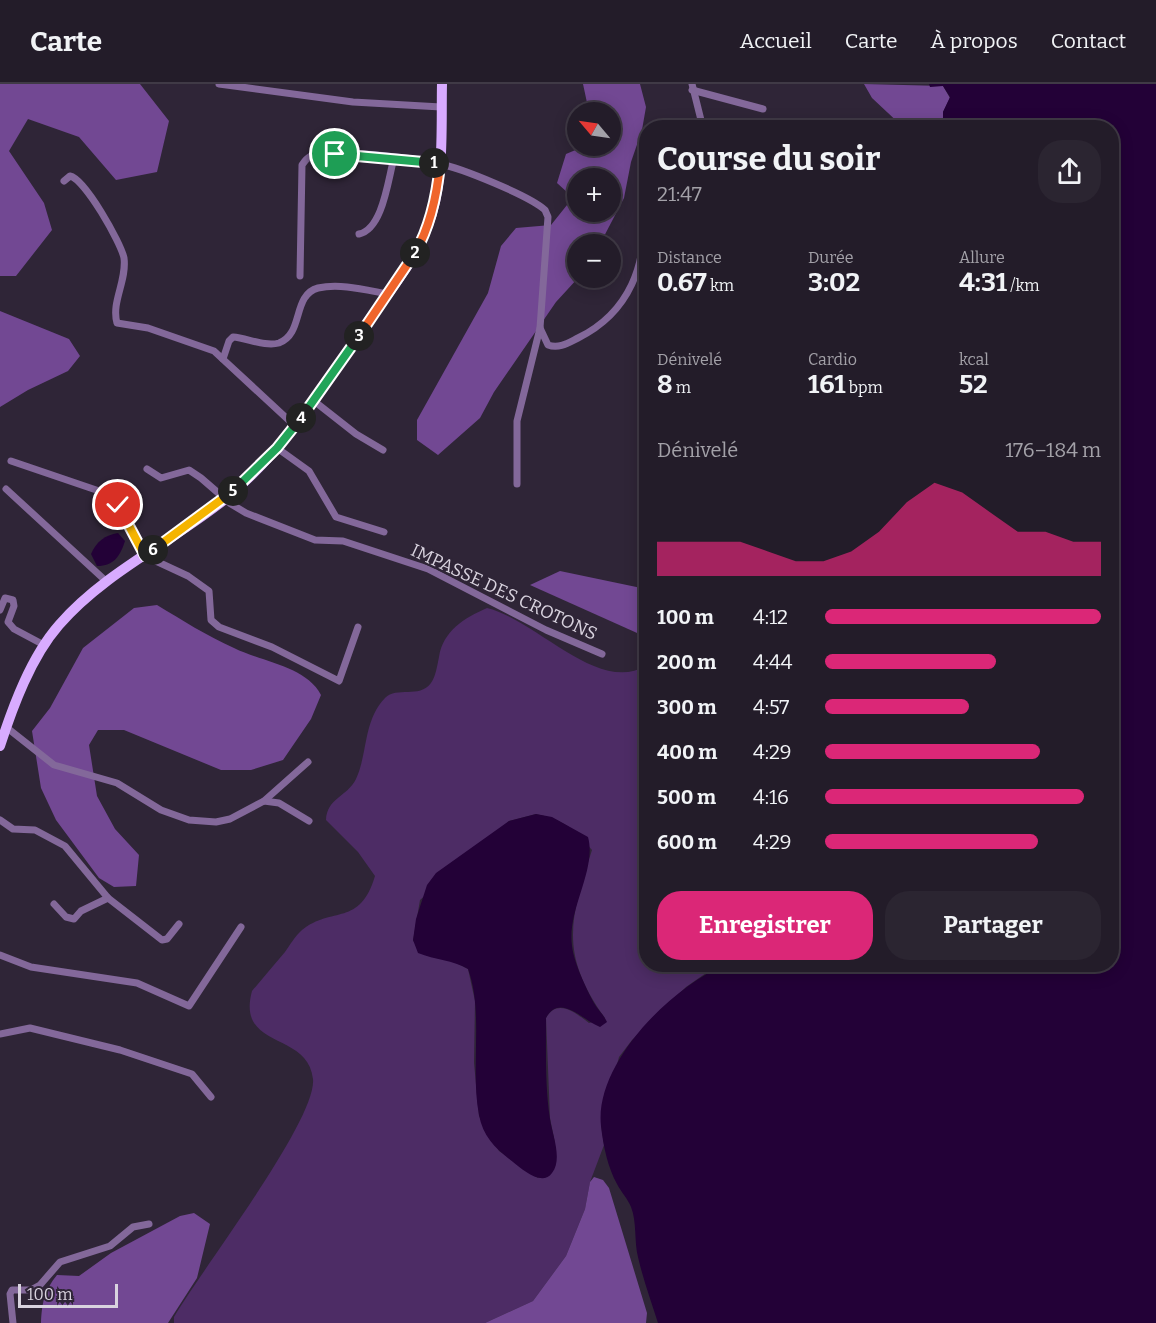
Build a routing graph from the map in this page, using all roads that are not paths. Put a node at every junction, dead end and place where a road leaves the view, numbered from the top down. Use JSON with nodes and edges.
{"nodes":[{"id":1,"x":219,"y":84,"type":"edge"},
{"id":2,"x":442,"y":84,"type":"edge"},
{"id":3,"x":692,"y":87,"type":"edge"},
{"id":4,"x":441,"y":107,"type":"junction"},
{"id":5,"x":763,"y":109,"type":"dead end"},
{"id":6,"x":701,"y":120,"type":"edge"},
{"id":7,"x":394,"y":158,"type":"junction"},
{"id":8,"x":440,"y":164,"type":"junction"},
{"id":9,"x":64,"y":181,"type":"dead end"},
{"id":10,"x":359,"y":234,"type":"dead end"},
{"id":11,"x":639,"y":262,"type":"edge"},
{"id":12,"x":300,"y":276,"type":"dead end"},
{"id":13,"x":388,"y":294,"type":"junction"},
{"id":14,"x":540,"y":328,"type":"junction"},
{"id":15,"x":223,"y":359,"type":"junction"},
{"id":16,"x":314,"y":401,"type":"junction"},
{"id":17,"x":295,"y":426,"type":"junction"},
{"id":18,"x":277,"y":448,"type":"junction"},
{"id":19,"x":383,"y":450,"type":"dead end"},
{"id":20,"x":11,"y":461,"type":"dead end"},
{"id":21,"x":147,"y":469,"type":"dead end"},
{"id":22,"x":516,"y":484,"type":"dead end"},
{"id":23,"x":6,"y":489,"type":"dead end"},
{"id":24,"x":225,"y":499,"type":"junction"},
{"id":25,"x":384,"y":532,"type":"dead end"},
{"id":26,"x":145,"y":556,"type":"junction"},
{"id":27,"x":107,"y":582,"type":"junction"},
{"id":28,"x":0,"y":610,"type":"edge"},
{"id":29,"x":358,"y":627,"type":"dead end"},
{"id":30,"x":44,"y":645,"type":"junction"},
{"id":31,"x":602,"y":654,"type":"dead end"},
{"id":32,"x":6,"y":727,"type":"junction"},
{"id":33,"x":0,"y":746,"type":"edge"},
{"id":34,"x":308,"y":762,"type":"dead end"},
{"id":35,"x":264,"y":801,"type":"junction"},
{"id":36,"x":0,"y":820,"type":"edge"},
{"id":37,"x":309,"y":821,"type":"dead end"},
{"id":38,"x":108,"y":898,"type":"junction"},
{"id":39,"x":54,"y":904,"type":"dead end"},
{"id":40,"x":179,"y":924,"type":"dead end"},
{"id":41,"x":241,"y":927,"type":"dead end"},
{"id":42,"x":0,"y":955,"type":"edge"},
{"id":43,"x":0,"y":1034,"type":"edge"},
{"id":44,"x":211,"y":1097,"type":"dead end"},
{"id":45,"x":149,"y":1224,"type":"dead end"},
{"id":46,"x":13,"y":1323,"type":"edge"}],
"edges":[{"from":1,"to":4,"type":"street"},
{"from":2,"to":4,"type":"main road"},
{"from":3,"to":5,"type":"street"},
{"from":3,"to":6,"type":"street"},
{"from":4,"to":8,"type":"main road"},
{"from":7,"to":8,"type":"street"},
{"from":7,"to":10,"type":"street"},
{"from":7,"to":12,"type":"street"},
{"from":8,"to":13,"type":"main road"},
{"from":8,"to":14,"type":"street"},
{"from":9,"to":15,"type":"street"},
{"from":11,"to":14,"type":"street"},
{"from":13,"to":15,"type":"street"},
{"from":13,"to":16,"type":"main road"},
{"from":14,"to":22,"type":"street"},
{"from":15,"to":17,"type":"street"},
{"from":16,"to":17,"type":"main road"},
{"from":16,"to":19,"type":"street"},
{"from":17,"to":18,"type":"main road"},
{"from":18,"to":24,"type":"main road"},
{"from":18,"to":25,"type":"street"},
{"from":20,"to":26,"type":"street"},
{"from":21,"to":24,"type":"street","name":"IMPASSE DES CROTONS"},
{"from":23,"to":27,"type":"street"},
{"from":24,"to":26,"type":"main road"},
{"from":24,"to":31,"type":"street","name":"IMPASSE DES CROTONS"},
{"from":26,"to":27,"type":"main road"},
{"from":26,"to":29,"type":"street"},
{"from":27,"to":30,"type":"main road"},
{"from":28,"to":30,"type":"street"},
{"from":30,"to":32,"type":"main road"},
{"from":32,"to":33,"type":"main road"},
{"from":32,"to":35,"type":"street"},
{"from":34,"to":35,"type":"street"},
{"from":35,"to":37,"type":"street"},
{"from":36,"to":38,"type":"street"},
{"from":38,"to":39,"type":"street"},
{"from":38,"to":40,"type":"street"},
{"from":41,"to":42,"type":"street"},
{"from":43,"to":44,"type":"street"},
{"from":45,"to":46,"type":"street"}]}
